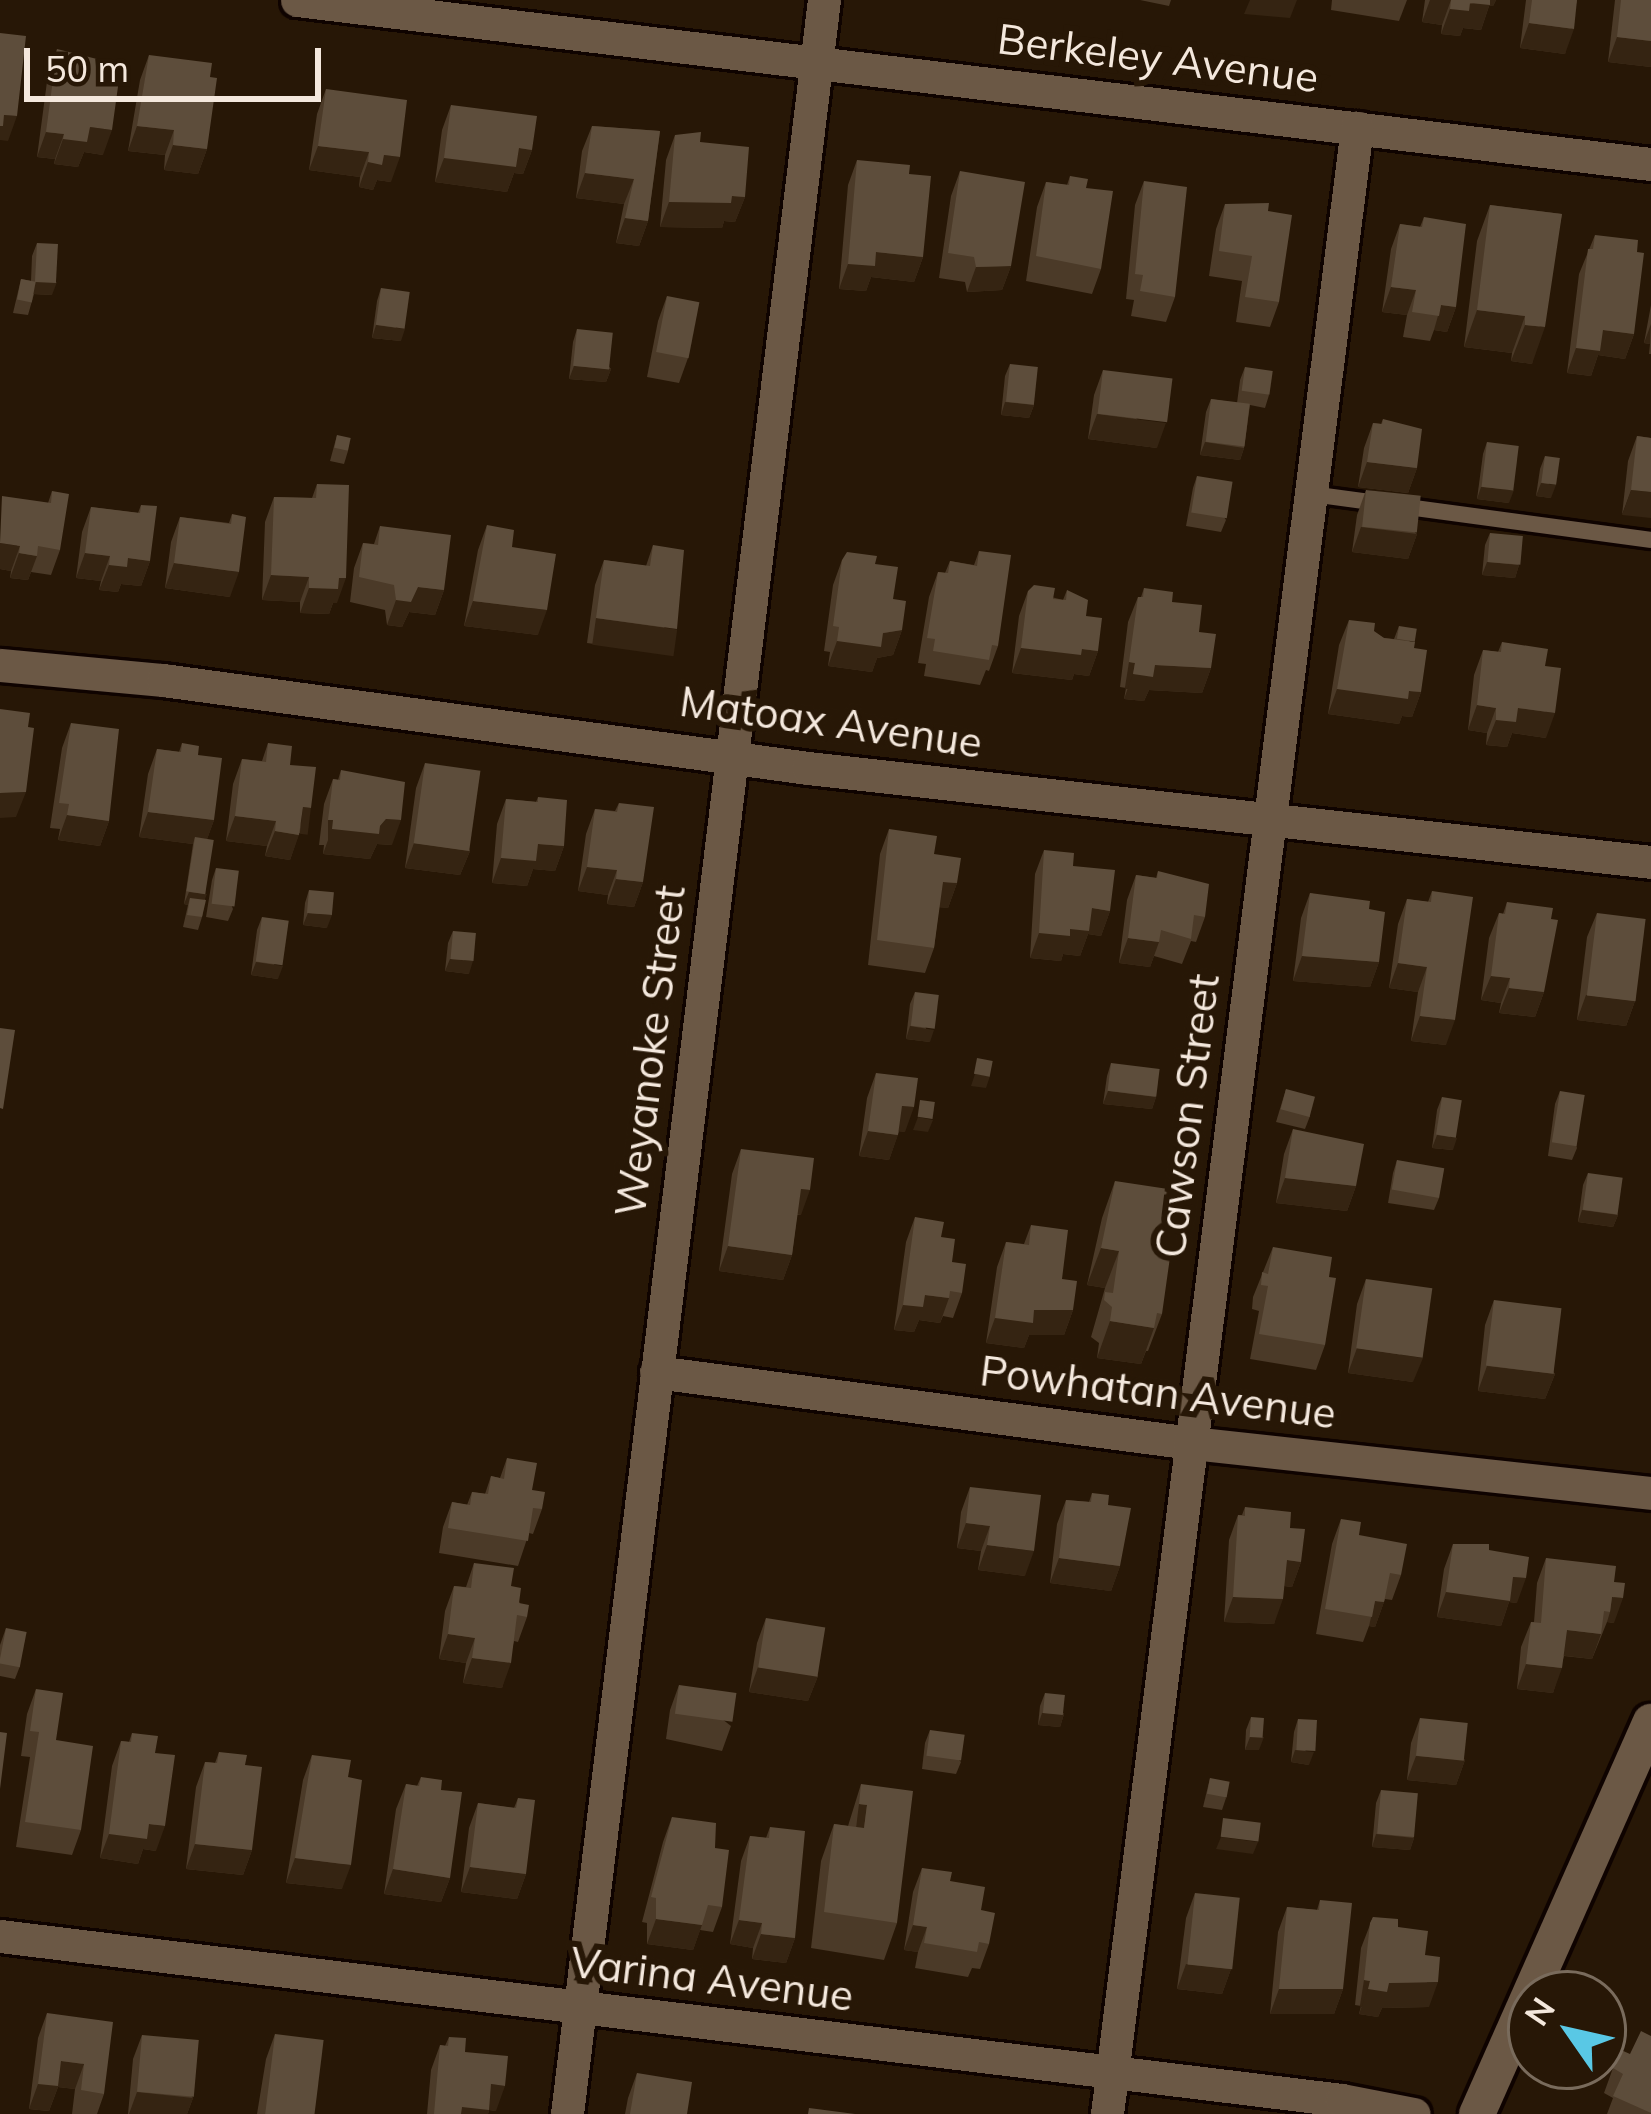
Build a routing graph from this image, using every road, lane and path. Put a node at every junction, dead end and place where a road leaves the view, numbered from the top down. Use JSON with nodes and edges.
{"nodes":[{"id":1,"x":297,"y":0,"type":"edge"},
{"id":2,"x":824,"y":0,"type":"edge"},
{"id":3,"x":816,"y":64,"type":"junction"},
{"id":4,"x":1357,"y":128,"type":"junction"},
{"id":5,"x":1651,"y":164,"type":"edge"},
{"id":6,"x":1311,"y":494,"type":"junction"},
{"id":7,"x":1651,"y":540,"type":"edge"},
{"id":8,"x":0,"y":665,"type":"edge"},
{"id":9,"x":732,"y":756,"type":"junction"},
{"id":10,"x":1269,"y":821,"type":"junction"},
{"id":11,"x":1651,"y":862,"type":"edge"},
{"id":12,"x":656,"y":1372,"type":"junction"},
{"id":13,"x":1191,"y":1443,"type":"junction"},
{"id":14,"x":1651,"y":1493,"type":"edge"},
{"id":15,"x":1651,"y":1721,"type":"edge"},
{"id":16,"x":0,"y":1936,"type":"edge"},
{"id":17,"x":580,"y":2008,"type":"junction"},
{"id":18,"x":1112,"y":2073,"type":"junction"},
{"id":19,"x":567,"y":2114,"type":"edge"},
{"id":20,"x":1107,"y":2114,"type":"edge"},
{"id":21,"x":1414,"y":2114,"type":"edge"},
{"id":22,"x":1477,"y":2114,"type":"edge"}],
"edges":[{"from":1,"to":3,"type":"street","name":"Berkeley Avenue"},
{"from":2,"to":3,"type":"street","name":"Weyanoke Street"},
{"from":3,"to":4,"type":"street","name":"Berkeley Avenue"},
{"from":3,"to":9,"type":"street","name":"Weyanoke Street"},
{"from":4,"to":5,"type":"street","name":"Berkeley Avenue"},
{"from":4,"to":6,"type":"street","name":"Cawson Street"},
{"from":6,"to":7,"type":"lane"},
{"from":6,"to":10,"type":"street","name":"Cawson Street"},
{"from":8,"to":9,"type":"street","name":"Matoax Avenue"},
{"from":9,"to":10,"type":"street","name":"Matoax Avenue"},
{"from":9,"to":12,"type":"street","name":"Weyanoke Street"},
{"from":10,"to":11,"type":"street","name":"Matoax Avenue"},
{"from":10,"to":13,"type":"street","name":"Cawson Street"},
{"from":12,"to":13,"type":"street","name":"Powhatan Avenue"},
{"from":12,"to":17,"type":"street","name":"Weyanoke Street"},
{"from":13,"to":14,"type":"street","name":"Powhatan Avenue"},
{"from":13,"to":18,"type":"street","name":"Cawson Street"},
{"from":15,"to":22,"type":"street"},
{"from":16,"to":17,"type":"street","name":"Varina Avenue"},
{"from":17,"to":18,"type":"street","name":"Varina Avenue"},
{"from":17,"to":19,"type":"street","name":"Weyanoke Street"},
{"from":18,"to":20,"type":"street","name":"Cawson Street"},
{"from":18,"to":21,"type":"street","name":"Varina Avenue"}]}
